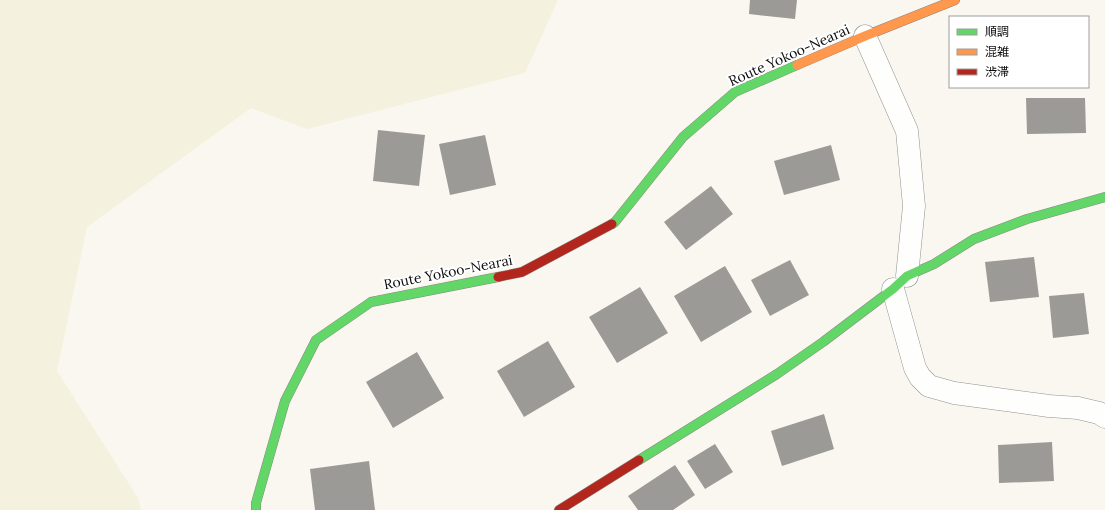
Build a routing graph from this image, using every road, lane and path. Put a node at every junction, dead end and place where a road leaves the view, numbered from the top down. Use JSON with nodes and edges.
{"nodes":[{"id":1,"x":955,"y":0,"type":"edge"},
{"id":2,"x":865,"y":36,"type":"junction"},
{"id":3,"x":1105,"y":197,"type":"edge"},
{"id":4,"x":900,"y":282,"type":"junction"},
{"id":5,"x":1105,"y":417,"type":"edge"},
{"id":6,"x":256,"y":510,"type":"edge"},
{"id":7,"x":559,"y":510,"type":"edge"}],
"edges":[{"from":1,"to":2,"type":"main road","name":"Route Yokoo-Nearai"},
{"from":2,"to":4,"type":"street"},
{"from":2,"to":6,"type":"main road","name":"Route Yokoo-Nearai"},
{"from":3,"to":4,"type":"main road"},
{"from":4,"to":5,"type":"street"},
{"from":4,"to":7,"type":"main road"}]}
